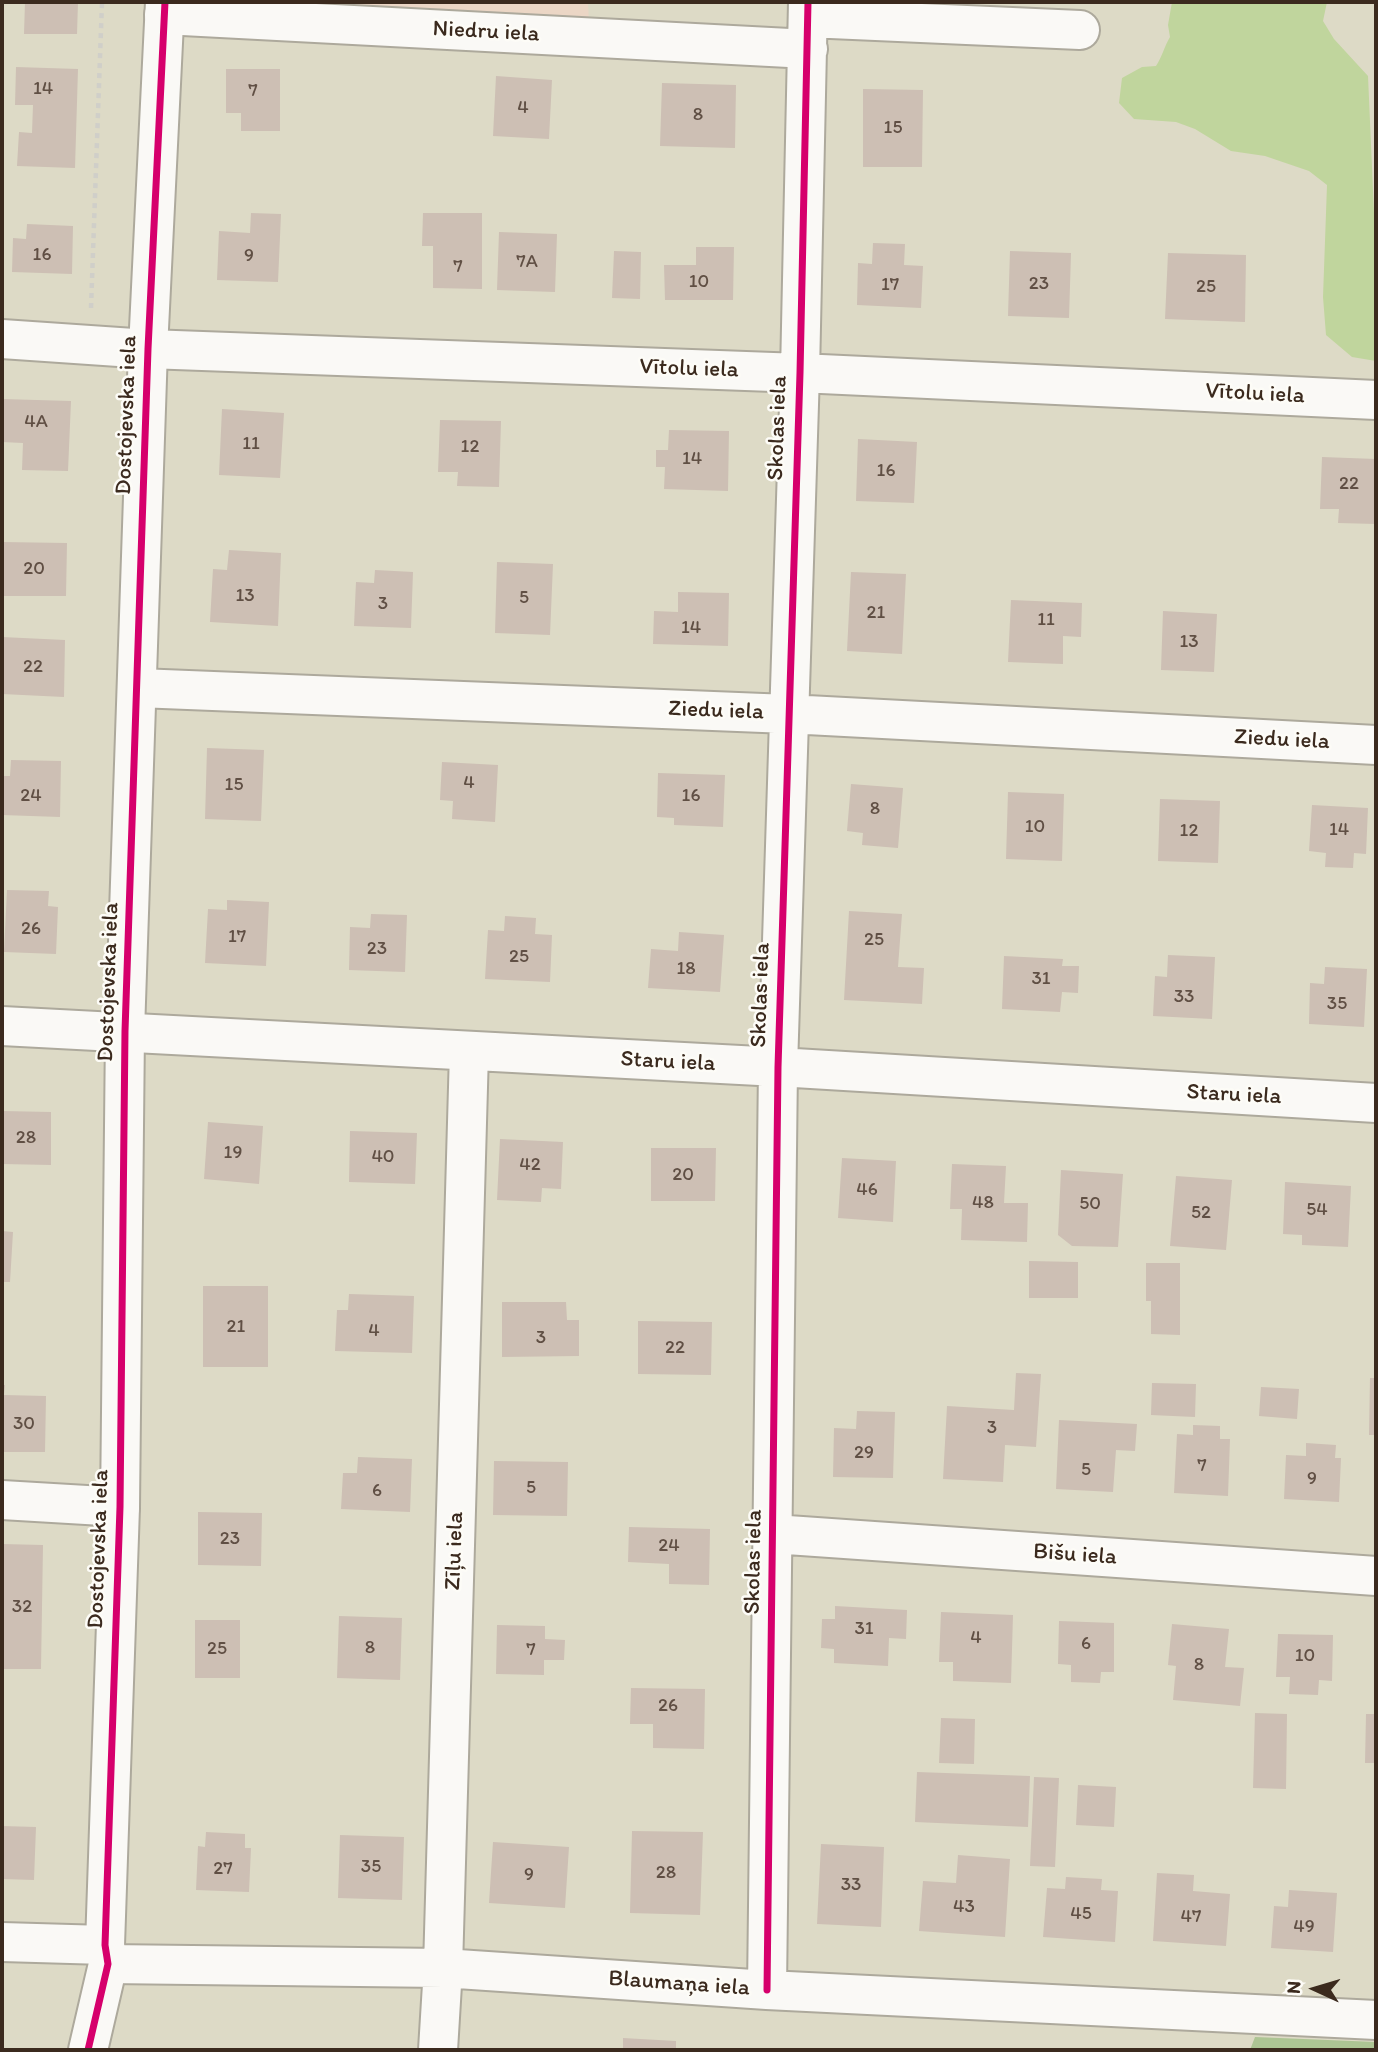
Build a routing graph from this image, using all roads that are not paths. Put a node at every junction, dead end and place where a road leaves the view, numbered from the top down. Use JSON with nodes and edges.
{"nodes":[{"id":1,"x":165,"y":8,"type":"edge"},
{"id":2,"x":808,"y":23,"type":"edge"},
{"id":3,"x":1080,"y":30,"type":"dead end"},
{"id":4,"x":2,"y":340,"type":"edge"},
{"id":5,"x":148,"y":349,"type":"junction"},
{"id":6,"x":800,"y":373,"type":"junction"},
{"id":7,"x":1376,"y":400,"type":"edge"},
{"id":8,"x":138,"y":688,"type":"junction"},
{"id":9,"x":788,"y":714,"type":"junction"},
{"id":10,"x":1376,"y":746,"type":"edge"},
{"id":11,"x":2,"y":1026,"type":"edge"},
{"id":12,"x":125,"y":1031,"type":"junction"},
{"id":13,"x":469,"y":1052,"type":"junction"},
{"id":14,"x":778,"y":1067,"type":"junction"},
{"id":15,"x":1376,"y":1104,"type":"edge"},
{"id":16,"x":2,"y":1500,"type":"edge"},
{"id":17,"x":120,"y":1507,"type":"junction"},
{"id":18,"x":773,"y":1534,"type":"junction"},
{"id":19,"x":1376,"y":1576,"type":"edge"},
{"id":20,"x":2,"y":1942,"type":"edge"},
{"id":21,"x":107,"y":1954,"type":"junction"},
{"id":22,"x":443,"y":1968,"type":"junction"},
{"id":23,"x":767,"y":1990,"type":"junction"},
{"id":24,"x":1376,"y":2020,"type":"edge"},
{"id":25,"x":88,"y":2050,"type":"edge"},
{"id":26,"x":438,"y":2050,"type":"edge"}],
"edges":[{"from":1,"to":2,"type":"street","name":"Niedru iela"},
{"from":1,"to":5,"type":"street","name":"Dostojevska iela"},
{"from":2,"to":3,"type":"street","name":"Niedru iela"},
{"from":2,"to":6,"type":"street","name":"Skolas iela"},
{"from":4,"to":5,"type":"street","name":"Vītolu iela"},
{"from":5,"to":6,"type":"street","name":"Vītolu iela"},
{"from":5,"to":8,"type":"street","name":"Dostojevska iela"},
{"from":6,"to":7,"type":"street","name":"Vītolu iela"},
{"from":6,"to":9,"type":"street","name":"Skolas iela"},
{"from":8,"to":9,"type":"street","name":"Ziedu iela"},
{"from":8,"to":12,"type":"street","name":"Dostojevska iela"},
{"from":9,"to":10,"type":"street","name":"Ziedu iela"},
{"from":9,"to":14,"type":"street","name":"Skolas iela"},
{"from":11,"to":12,"type":"street","name":"Staru iela"},
{"from":12,"to":13,"type":"street","name":"Staru iela"},
{"from":12,"to":17,"type":"street","name":"Dostojevska iela"},
{"from":13,"to":14,"type":"street","name":"Staru iela"},
{"from":13,"to":22,"type":"street","name":"Zīļu iela"},
{"from":14,"to":15,"type":"street","name":"Staru iela"},
{"from":14,"to":18,"type":"street","name":"Skolas iela"},
{"from":16,"to":17,"type":"street"},
{"from":17,"to":21,"type":"street","name":"Dostojevska iela"},
{"from":18,"to":19,"type":"street","name":"Bišu iela"},
{"from":18,"to":23,"type":"street","name":"Skolas iela"},
{"from":20,"to":21,"type":"street","name":"Blaumaņa iela"},
{"from":21,"to":22,"type":"street","name":"Blaumaņa iela"},
{"from":21,"to":25,"type":"street","name":"Dostojevska iela"},
{"from":22,"to":23,"type":"street","name":"Blaumaņa iela"},
{"from":22,"to":26,"type":"street","name":"Zīļu iela"},
{"from":23,"to":24,"type":"street","name":"Blaumaņa iela"}]}
